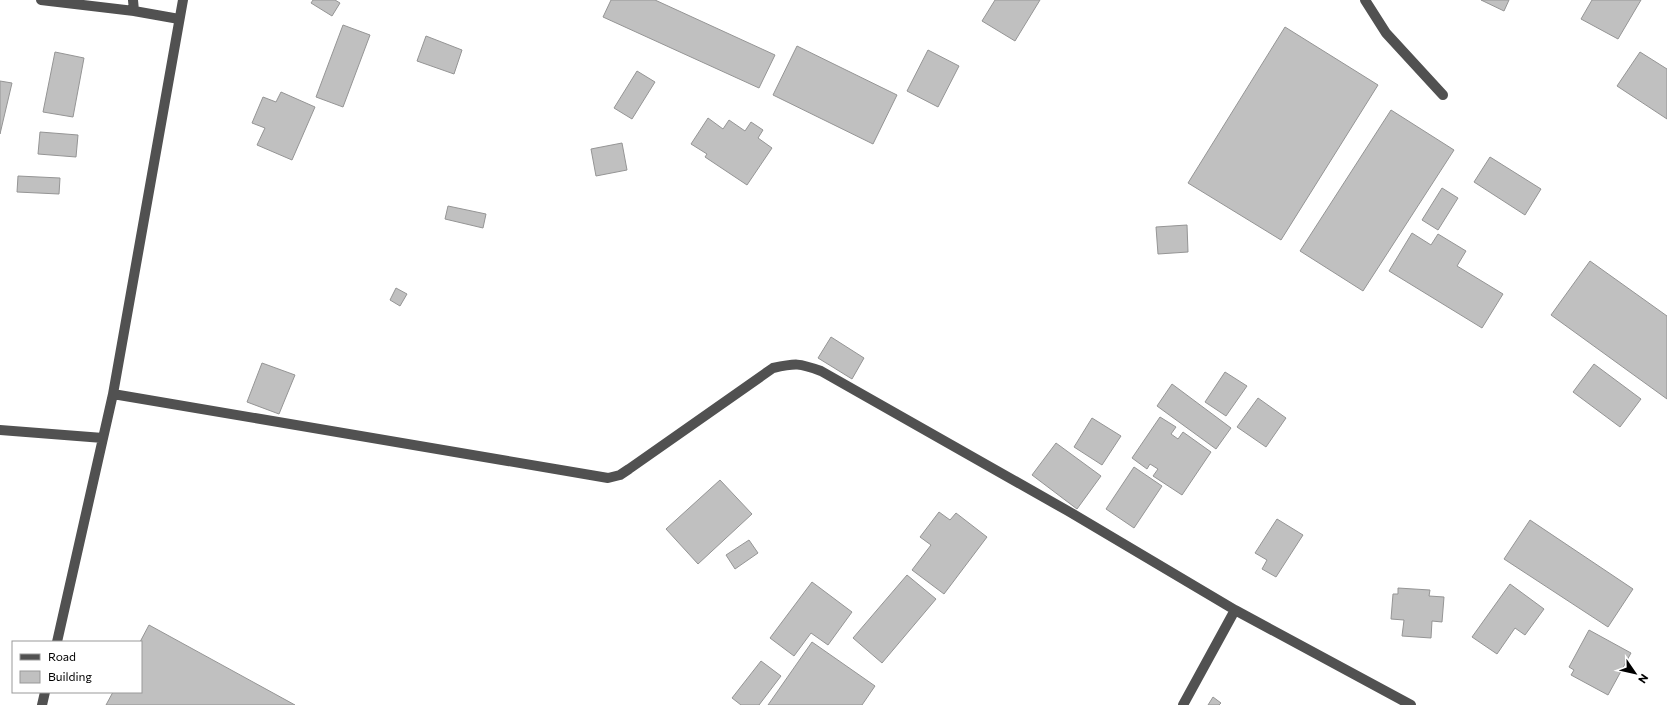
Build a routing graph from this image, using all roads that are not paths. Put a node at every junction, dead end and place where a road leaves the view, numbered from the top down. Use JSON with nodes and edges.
{"nodes":[{"id":1,"x":40,"y":0,"type":"edge"},
{"id":2,"x":133,"y":0,"type":"edge"},
{"id":3,"x":182,"y":0,"type":"edge"},
{"id":4,"x":1365,"y":0,"type":"edge"},
{"id":5,"x":134,"y":11,"type":"junction"},
{"id":6,"x":179,"y":19,"type":"junction"},
{"id":7,"x":1443,"y":96,"type":"dead end"},
{"id":8,"x":113,"y":394,"type":"junction"},
{"id":9,"x":0,"y":430,"type":"edge"},
{"id":10,"x":103,"y":438,"type":"junction"},
{"id":11,"x":1235,"y":610,"type":"junction"},
{"id":12,"x":57,"y":641,"type":"edge"},
{"id":13,"x":45,"y":693,"type":"edge"},
{"id":14,"x":42,"y":705,"type":"edge"},
{"id":15,"x":1183,"y":705,"type":"edge"},
{"id":16,"x":1411,"y":705,"type":"edge"}],
"edges":[{"from":1,"to":5,"type":"street"},
{"from":2,"to":5,"type":"street"},
{"from":3,"to":6,"type":"street"},
{"from":4,"to":7,"type":"street"},
{"from":5,"to":6,"type":"street"},
{"from":6,"to":8,"type":"street"},
{"from":8,"to":10,"type":"street"},
{"from":8,"to":11,"type":"street"},
{"from":9,"to":10,"type":"street"},
{"from":10,"to":12,"type":"street"},
{"from":11,"to":15,"type":"street"},
{"from":11,"to":16,"type":"street"},
{"from":13,"to":14,"type":"street"}]}
